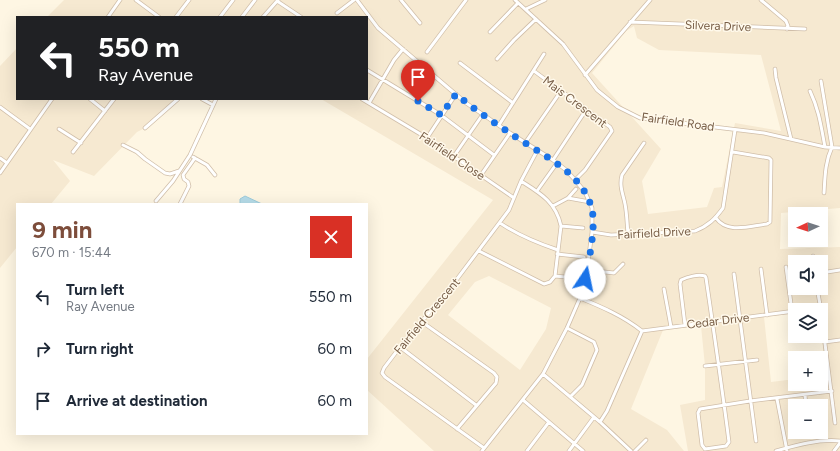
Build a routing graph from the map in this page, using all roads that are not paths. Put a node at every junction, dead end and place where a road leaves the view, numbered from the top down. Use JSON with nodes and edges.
{"nodes":[{"id":1,"x":120,"y":0,"type":"edge"},
{"id":2,"x":136,"y":0,"type":"edge"},
{"id":3,"x":189,"y":0,"type":"edge"},
{"id":4,"x":233,"y":0,"type":"edge"},
{"id":5,"x":255,"y":0,"type":"edge"},
{"id":6,"x":277,"y":0,"type":"edge"},
{"id":7,"x":356,"y":0,"type":"edge"},
{"id":8,"x":401,"y":0,"type":"edge"},
{"id":9,"x":466,"y":0,"type":"edge"},
{"id":10,"x":515,"y":0,"type":"edge"},
{"id":11,"x":545,"y":0,"type":"edge"},
{"id":12,"x":650,"y":0,"type":"edge"},
{"id":13,"x":761,"y":0,"type":"edge"},
{"id":14,"x":518,"y":3,"type":"junction"},
{"id":15,"x":526,"y":9,"type":"junction"},
{"id":16,"x":337,"y":13,"type":"dead end"},
{"id":17,"x":109,"y":16,"type":"edge"},
{"id":18,"x":158,"y":16,"type":"edge"},
{"id":19,"x":177,"y":16,"type":"edge"},
{"id":20,"x":221,"y":16,"type":"edge"},
{"id":21,"x":243,"y":16,"type":"edge"},
{"id":22,"x":264,"y":16,"type":"edge"},
{"id":23,"x":299,"y":16,"type":"edge"},
{"id":24,"x":536,"y":19,"type":"junction"},
{"id":25,"x":630,"y":22,"type":"junction"},
{"id":26,"x":420,"y":23,"type":"dead end"},
{"id":27,"x":787,"y":29,"type":"junction"},
{"id":28,"x":805,"y":29,"type":"dead end"},
{"id":29,"x":490,"y":32,"type":"dead end"},
{"id":30,"x":403,"y":49,"type":"junction"},
{"id":31,"x":427,"y":52,"type":"dead end"},
{"id":32,"x":544,"y":54,"type":"dead end"},
{"id":33,"x":497,"y":59,"type":"dead end"},
{"id":34,"x":460,"y":63,"type":"dead end"},
{"id":35,"x":775,"y":69,"type":"dead end"},
{"id":36,"x":368,"y":71,"type":"edge"},
{"id":37,"x":534,"y":71,"type":"junction"},
{"id":38,"x":584,"y":75,"type":"junction"},
{"id":39,"x":384,"y":80,"type":"junction"},
{"id":40,"x":821,"y":81,"type":"dead end"},
{"id":41,"x":561,"y":91,"type":"junction"},
{"id":42,"x":810,"y":91,"type":"dead end"},
{"id":43,"x":456,"y":94,"type":"junction"},
{"id":44,"x":51,"y":100,"type":"edge"},
{"id":45,"x":91,"y":100,"type":"edge"},
{"id":46,"x":113,"y":100,"type":"edge"},
{"id":47,"x":177,"y":100,"type":"edge"},
{"id":48,"x":204,"y":100,"type":"edge"},
{"id":49,"x":216,"y":100,"type":"edge"},
{"id":50,"x":364,"y":100,"type":"edge"},
{"id":51,"x":369,"y":103,"type":"junction"},
{"id":52,"x":513,"y":103,"type":"junction"},
{"id":53,"x":213,"y":105,"type":"junction"},
{"id":54,"x":0,"y":107,"type":"edge"},
{"id":55,"x":586,"y":110,"type":"junction"},
{"id":56,"x":105,"y":111,"type":"junction"},
{"id":57,"x":483,"y":114,"type":"junction"},
{"id":58,"x":441,"y":115,"type":"junction"},
{"id":59,"x":499,"y":125,"type":"junction"},
{"id":60,"x":145,"y":128,"type":"dead end"},
{"id":61,"x":30,"y":129,"type":"junction"},
{"id":62,"x":59,"y":129,"type":"dead end"},
{"id":63,"x":736,"y":130,"type":"junction"},
{"id":64,"x":510,"y":133,"type":"junction"},
{"id":65,"x":469,"y":136,"type":"junction"},
{"id":66,"x":427,"y":138,"type":"junction"},
{"id":67,"x":792,"y":139,"type":"junction"},
{"id":68,"x":81,"y":143,"type":"junction"},
{"id":69,"x":525,"y":143,"type":"junction"},
{"id":70,"x":644,"y":143,"type":"dead end"},
{"id":71,"x":123,"y":145,"type":"dead end"},
{"id":72,"x":825,"y":147,"type":"junction"},
{"id":73,"x":832,"y":147,"type":"junction"},
{"id":74,"x":840,"y":148,"type":"edge"},
{"id":75,"x":537,"y":151,"type":"junction"},
{"id":76,"x":73,"y":152,"type":"dead end"},
{"id":77,"x":732,"y":152,"type":"junction"},
{"id":78,"x":190,"y":155,"type":"junction"},
{"id":79,"x":494,"y":155,"type":"junction"},
{"id":80,"x":454,"y":156,"type":"junction"},
{"id":81,"x":0,"y":158,"type":"edge"},
{"id":82,"x":195,"y":158,"type":"junction"},
{"id":83,"x":553,"y":160,"type":"junction"},
{"id":84,"x":7,"y":163,"type":"junction"},
{"id":85,"x":557,"y":163,"type":"junction"},
{"id":86,"x":179,"y":171,"type":"junction"},
{"id":87,"x":0,"y":172,"type":"edge"},
{"id":88,"x":215,"y":175,"type":"dead end"},
{"id":89,"x":482,"y":175,"type":"junction"},
{"id":90,"x":575,"y":180,"type":"junction"},
{"id":91,"x":521,"y":181,"type":"junction"},
{"id":92,"x":576,"y":189,"type":"dead end"},
{"id":93,"x":537,"y":191,"type":"junction"},
{"id":94,"x":824,"y":193,"type":"dead end"},
{"id":95,"x":514,"y":198,"type":"junction"},
{"id":96,"x":568,"y":198,"type":"junction"},
{"id":97,"x":156,"y":201,"type":"dead end"},
{"id":98,"x":590,"y":202,"type":"junction"},
{"id":99,"x":180,"y":203,"type":"edge"},
{"id":100,"x":554,"y":206,"type":"junction"},
{"id":101,"x":716,"y":218,"type":"junction"},
{"id":102,"x":500,"y":223,"type":"junction"},
{"id":103,"x":561,"y":226,"type":"junction"},
{"id":104,"x":583,"y":228,"type":"dead end"},
{"id":105,"x":592,"y":232,"type":"junction"},
{"id":106,"x":628,"y":234,"type":"junction"},
{"id":107,"x":558,"y":250,"type":"junction"},
{"id":108,"x":479,"y":251,"type":"junction"},
{"id":109,"x":557,"y":254,"type":"junction"},
{"id":110,"x":584,"y":257,"type":"dead end"},
{"id":111,"x":623,"y":264,"type":"dead end"},
{"id":112,"x":786,"y":267,"type":"dead end"},
{"id":113,"x":761,"y":269,"type":"dead end"},
{"id":114,"x":587,"y":270,"type":"junction"},
{"id":115,"x":840,"y":270,"type":"edge"},
{"id":116,"x":828,"y":272,"type":"edge"},
{"id":117,"x":734,"y":274,"type":"dead end"},
{"id":118,"x":555,"y":276,"type":"junction"},
{"id":119,"x":585,"y":279,"type":"junction"},
{"id":120,"x":664,"y":289,"type":"dead end"},
{"id":121,"x":580,"y":298,"type":"junction"},
{"id":122,"x":793,"y":303,"type":"edge"},
{"id":123,"x":788,"y":312,"type":"edge"},
{"id":124,"x":767,"y":315,"type":"junction"},
{"id":125,"x":739,"y":319,"type":"junction"},
{"id":126,"x":422,"y":322,"type":"junction"},
{"id":127,"x":713,"y":322,"type":"junction"},
{"id":128,"x":685,"y":325,"type":"junction"},
{"id":129,"x":671,"y":327,"type":"junction"},
{"id":130,"x":568,"y":328,"type":"junction"},
{"id":131,"x":642,"y":331,"type":"junction"},
{"id":132,"x":840,"y":340,"type":"edge"},
{"id":133,"x":828,"y":342,"type":"edge"},
{"id":134,"x":825,"y":343,"type":"edge"},
{"id":135,"x":400,"y":347,"type":"junction"},
{"id":136,"x":757,"y":360,"type":"dead end"},
{"id":137,"x":746,"y":361,"type":"junction"},
{"id":138,"x":718,"y":364,"type":"junction"},
{"id":139,"x":705,"y":366,"type":"dead end"},
{"id":140,"x":543,"y":374,"type":"junction"},
{"id":141,"x":832,"y":391,"type":"junction"},
{"id":142,"x":805,"y":395,"type":"junction"},
{"id":143,"x":570,"y":397,"type":"junction"},
{"id":144,"x":777,"y":399,"type":"junction"},
{"id":145,"x":805,"y":399,"type":"edge"},
{"id":146,"x":523,"y":400,"type":"junction"},
{"id":147,"x":750,"y":401,"type":"junction"},
{"id":148,"x":476,"y":405,"type":"junction"},
{"id":149,"x":725,"y":406,"type":"junction"},
{"id":150,"x":594,"y":417,"type":"junction"},
{"id":151,"x":549,"y":422,"type":"junction"},
{"id":152,"x":600,"y":422,"type":"junction"},
{"id":153,"x":835,"y":424,"type":"dead end"},
{"id":154,"x":457,"y":429,"type":"junction"},
{"id":155,"x":646,"y":440,"type":"dead end"},
{"id":156,"x":756,"y":441,"type":"dead end"},
{"id":157,"x":840,"y":442,"type":"edge"},
{"id":158,"x":575,"y":444,"type":"junction"},
{"id":159,"x":483,"y":450,"type":"edge"},
{"id":160,"x":786,"y":450,"type":"edge"},
{"id":161,"x":526,"y":451,"type":"edge"},
{"id":162,"x":569,"y":451,"type":"edge"},
{"id":163,"x":583,"y":451,"type":"edge"},
{"id":164,"x":631,"y":451,"type":"edge"},
{"id":165,"x":635,"y":451,"type":"edge"},
{"id":166,"x":776,"y":451,"type":"edge"},
{"id":167,"x":834,"y":451,"type":"edge"}],
"edges":[{"from":1,"to":17,"type":"street"},
{"from":2,"to":18,"type":"street"},
{"from":3,"to":19,"type":"street"},
{"from":4,"to":20,"type":"street"},
{"from":5,"to":21,"type":"street"},
{"from":6,"to":22,"type":"street"},
{"from":6,"to":23,"type":"street"},
{"from":7,"to":16,"type":"street"},
{"from":7,"to":30,"type":"street"},
{"from":8,"to":26,"type":"street"},
{"from":9,"to":31,"type":"street"},
{"from":10,"to":14,"type":"street","name":"Fairfield Road"},
{"from":11,"to":15,"type":"street"},
{"from":12,"to":25,"type":"street"},
{"from":13,"to":27,"type":"street"},
{"from":14,"to":15,"type":"street","name":"Fairfield Road"},
{"from":14,"to":29,"type":"street"},
{"from":15,"to":24,"type":"street","name":"Fairfield Road"},
{"from":24,"to":33,"type":"street"},
{"from":24,"to":38,"type":"street","name":"Fairfield Road"},
{"from":25,"to":27,"type":"street","name":"Silvera Drive"},
{"from":25,"to":38,"type":"street"},
{"from":27,"to":28,"type":"street","name":"Silvera Drive"},
{"from":30,"to":39,"type":"street"},
{"from":30,"to":43,"type":"street"},
{"from":32,"to":37,"type":"street"},
{"from":34,"to":52,"type":"street"},
{"from":35,"to":67,"type":"street"},
{"from":36,"to":39,"type":"street"},
{"from":37,"to":41,"type":"street","name":"Mais Crescent"},
{"from":37,"to":52,"type":"street"},
{"from":38,"to":63,"type":"street","name":"Fairfield Road"},
{"from":39,"to":51,"type":"street"},
{"from":39,"to":58,"type":"street"},
{"from":40,"to":73,"type":"street"},
{"from":41,"to":55,"type":"street","name":"Mais Crescent"},
{"from":41,"to":69,"type":"street"},
{"from":42,"to":72,"type":"street"},
{"from":43,"to":57,"type":"street"},
{"from":43,"to":58,"type":"street"},
{"from":44,"to":61,"type":"street"},
{"from":45,"to":56,"type":"street"},
{"from":46,"to":56,"type":"street"},
{"from":47,"to":60,"type":"street"},
{"from":48,"to":53,"type":"street"},
{"from":49,"to":53,"type":"street"},
{"from":50,"to":51,"type":"street","name":"Fairfield Close"},
{"from":51,"to":66,"type":"street","name":"Fairfield Close"},
{"from":52,"to":59,"type":"street"},
{"from":53,"to":78,"type":"street"},
{"from":54,"to":61,"type":"street"},
{"from":55,"to":83,"type":"street"},
{"from":55,"to":90,"type":"street","name":"Mais Crescent"},
{"from":56,"to":68,"type":"street"},
{"from":57,"to":59,"type":"street"},
{"from":57,"to":65,"type":"street"},
{"from":58,"to":65,"type":"street"},
{"from":58,"to":66,"type":"street"},
{"from":59,"to":64,"type":"street"},
{"from":61,"to":84,"type":"street"},
{"from":62,"to":68,"type":"street"},
{"from":63,"to":67,"type":"street","name":"Fairfield Road"},
{"from":63,"to":77,"type":"street","name":"Fairfield Drive"},
{"from":64,"to":69,"type":"street"},
{"from":64,"to":79,"type":"street"},
{"from":65,"to":79,"type":"street"},
{"from":65,"to":80,"type":"street"},
{"from":66,"to":80,"type":"street","name":"Fairfield Close"},
{"from":67,"to":72,"type":"street","name":"Fairfield Road"},
{"from":68,"to":76,"type":"street"},
{"from":69,"to":75,"type":"street"},
{"from":70,"to":106,"type":"street"},
{"from":71,"to":86,"type":"street"},
{"from":72,"to":73,"type":"street","name":"Fairfield Road"},
{"from":73,"to":74,"type":"street","name":"Fairfield Road"},
{"from":73,"to":94,"type":"street"},
{"from":75,"to":83,"type":"street"},
{"from":75,"to":91,"type":"street","name":"Fairfield Crescent"},
{"from":77,"to":101,"type":"street","name":"Fairfield Drive"},
{"from":77,"to":101,"type":"street"},
{"from":78,"to":82,"type":"street"},
{"from":78,"to":86,"type":"street"},
{"from":79,"to":89,"type":"street"},
{"from":80,"to":89,"type":"street","name":"Fairfield Close"},
{"from":81,"to":84,"type":"street"},
{"from":82,"to":88,"type":"street"},
{"from":82,"to":99,"type":"street"},
{"from":83,"to":85,"type":"street"},
{"from":84,"to":87,"type":"street"},
{"from":85,"to":90,"type":"street"},
{"from":85,"to":93,"type":"street"},
{"from":86,"to":97,"type":"street"},
{"from":89,"to":95,"type":"street","name":"Fairfield Close"},
{"from":90,"to":98,"type":"street"},
{"from":91,"to":93,"type":"street"},
{"from":91,"to":95,"type":"street","name":"Fairfield Crescent"},
{"from":92,"to":96,"type":"street"},
{"from":93,"to":100,"type":"street"},
{"from":95,"to":102,"type":"street","name":"Fairfield Crescent"},
{"from":96,"to":98,"type":"street"},
{"from":96,"to":100,"type":"street"},
{"from":98,"to":105,"type":"street"},
{"from":100,"to":103,"type":"street"},
{"from":101,"to":106,"type":"street","name":"Fairfield Drive"},
{"from":102,"to":107,"type":"street"},
{"from":102,"to":108,"type":"street","name":"Fairfield Crescent"},
{"from":103,"to":104,"type":"street"},
{"from":103,"to":107,"type":"street"},
{"from":105,"to":106,"type":"street","name":"Fairfield Drive"},
{"from":105,"to":114,"type":"street"},
{"from":107,"to":109,"type":"street"},
{"from":108,"to":118,"type":"street"},
{"from":108,"to":126,"type":"street","name":"Fairfield Crescent"},
{"from":109,"to":110,"type":"street"},
{"from":109,"to":118,"type":"street"},
{"from":111,"to":114,"type":"street"},
{"from":112,"to":122,"type":"street"},
{"from":113,"to":124,"type":"street"},
{"from":114,"to":119,"type":"street"},
{"from":115,"to":116,"type":"street"},
{"from":117,"to":125,"type":"street"},
{"from":118,"to":119,"type":"street"},
{"from":119,"to":121,"type":"street"},
{"from":120,"to":129,"type":"street"},
{"from":121,"to":130,"type":"street"},
{"from":121,"to":131,"type":"street"},
{"from":123,"to":124,"type":"street","name":"Cedar Drive"},
{"from":124,"to":125,"type":"street","name":"Cedar Drive"},
{"from":125,"to":127,"type":"street","name":"Cedar Drive"},
{"from":125,"to":137,"type":"street"},
{"from":126,"to":135,"type":"street","name":"Fairfield Crescent"},
{"from":126,"to":148,"type":"street"},
{"from":127,"to":128,"type":"street","name":"Cedar Drive"},
{"from":127,"to":128,"type":"street"},
{"from":127,"to":138,"type":"street"},
{"from":128,"to":129,"type":"street","name":"Cedar Drive"},
{"from":129,"to":131,"type":"street","name":"Cedar Drive"},
{"from":130,"to":140,"type":"street"},
{"from":130,"to":143,"type":"street"},
{"from":131,"to":152,"type":"street"},
{"from":132,"to":133,"type":"street"},
{"from":134,"to":141,"type":"street"},
{"from":135,"to":148,"type":"street"},
{"from":135,"to":154,"type":"street","name":"Fairfield Crescent"},
{"from":136,"to":137,"type":"street"},
{"from":137,"to":138,"type":"street"},
{"from":137,"to":147,"type":"street"},
{"from":138,"to":139,"type":"street"},
{"from":138,"to":149,"type":"street"},
{"from":140,"to":143,"type":"street"},
{"from":140,"to":146,"type":"street"},
{"from":141,"to":142,"type":"street"},
{"from":141,"to":153,"type":"street"},
{"from":142,"to":144,"type":"street"},
{"from":142,"to":145,"type":"street"},
{"from":143,"to":150,"type":"street"},
{"from":144,"to":147,"type":"street"},
{"from":144,"to":160,"type":"street"},
{"from":146,"to":151,"type":"street"},
{"from":146,"to":159,"type":"street"},
{"from":147,"to":149,"type":"street"},
{"from":147,"to":156,"type":"street"},
{"from":148,"to":154,"type":"street"},
{"from":149,"to":149,"type":"street"},
{"from":150,"to":152,"type":"street"},
{"from":150,"to":158,"type":"street"},
{"from":151,"to":158,"type":"street"},
{"from":151,"to":161,"type":"street"},
{"from":152,"to":164,"type":"street"},
{"from":154,"to":159,"type":"street","name":"Fairfield Crescent"},
{"from":155,"to":165,"type":"street"},
{"from":157,"to":160,"type":"street"},
{"from":157,"to":167,"type":"street"},
{"from":158,"to":162,"type":"street"},
{"from":158,"to":163,"type":"street"},
{"from":160,"to":166,"type":"street"}]}
